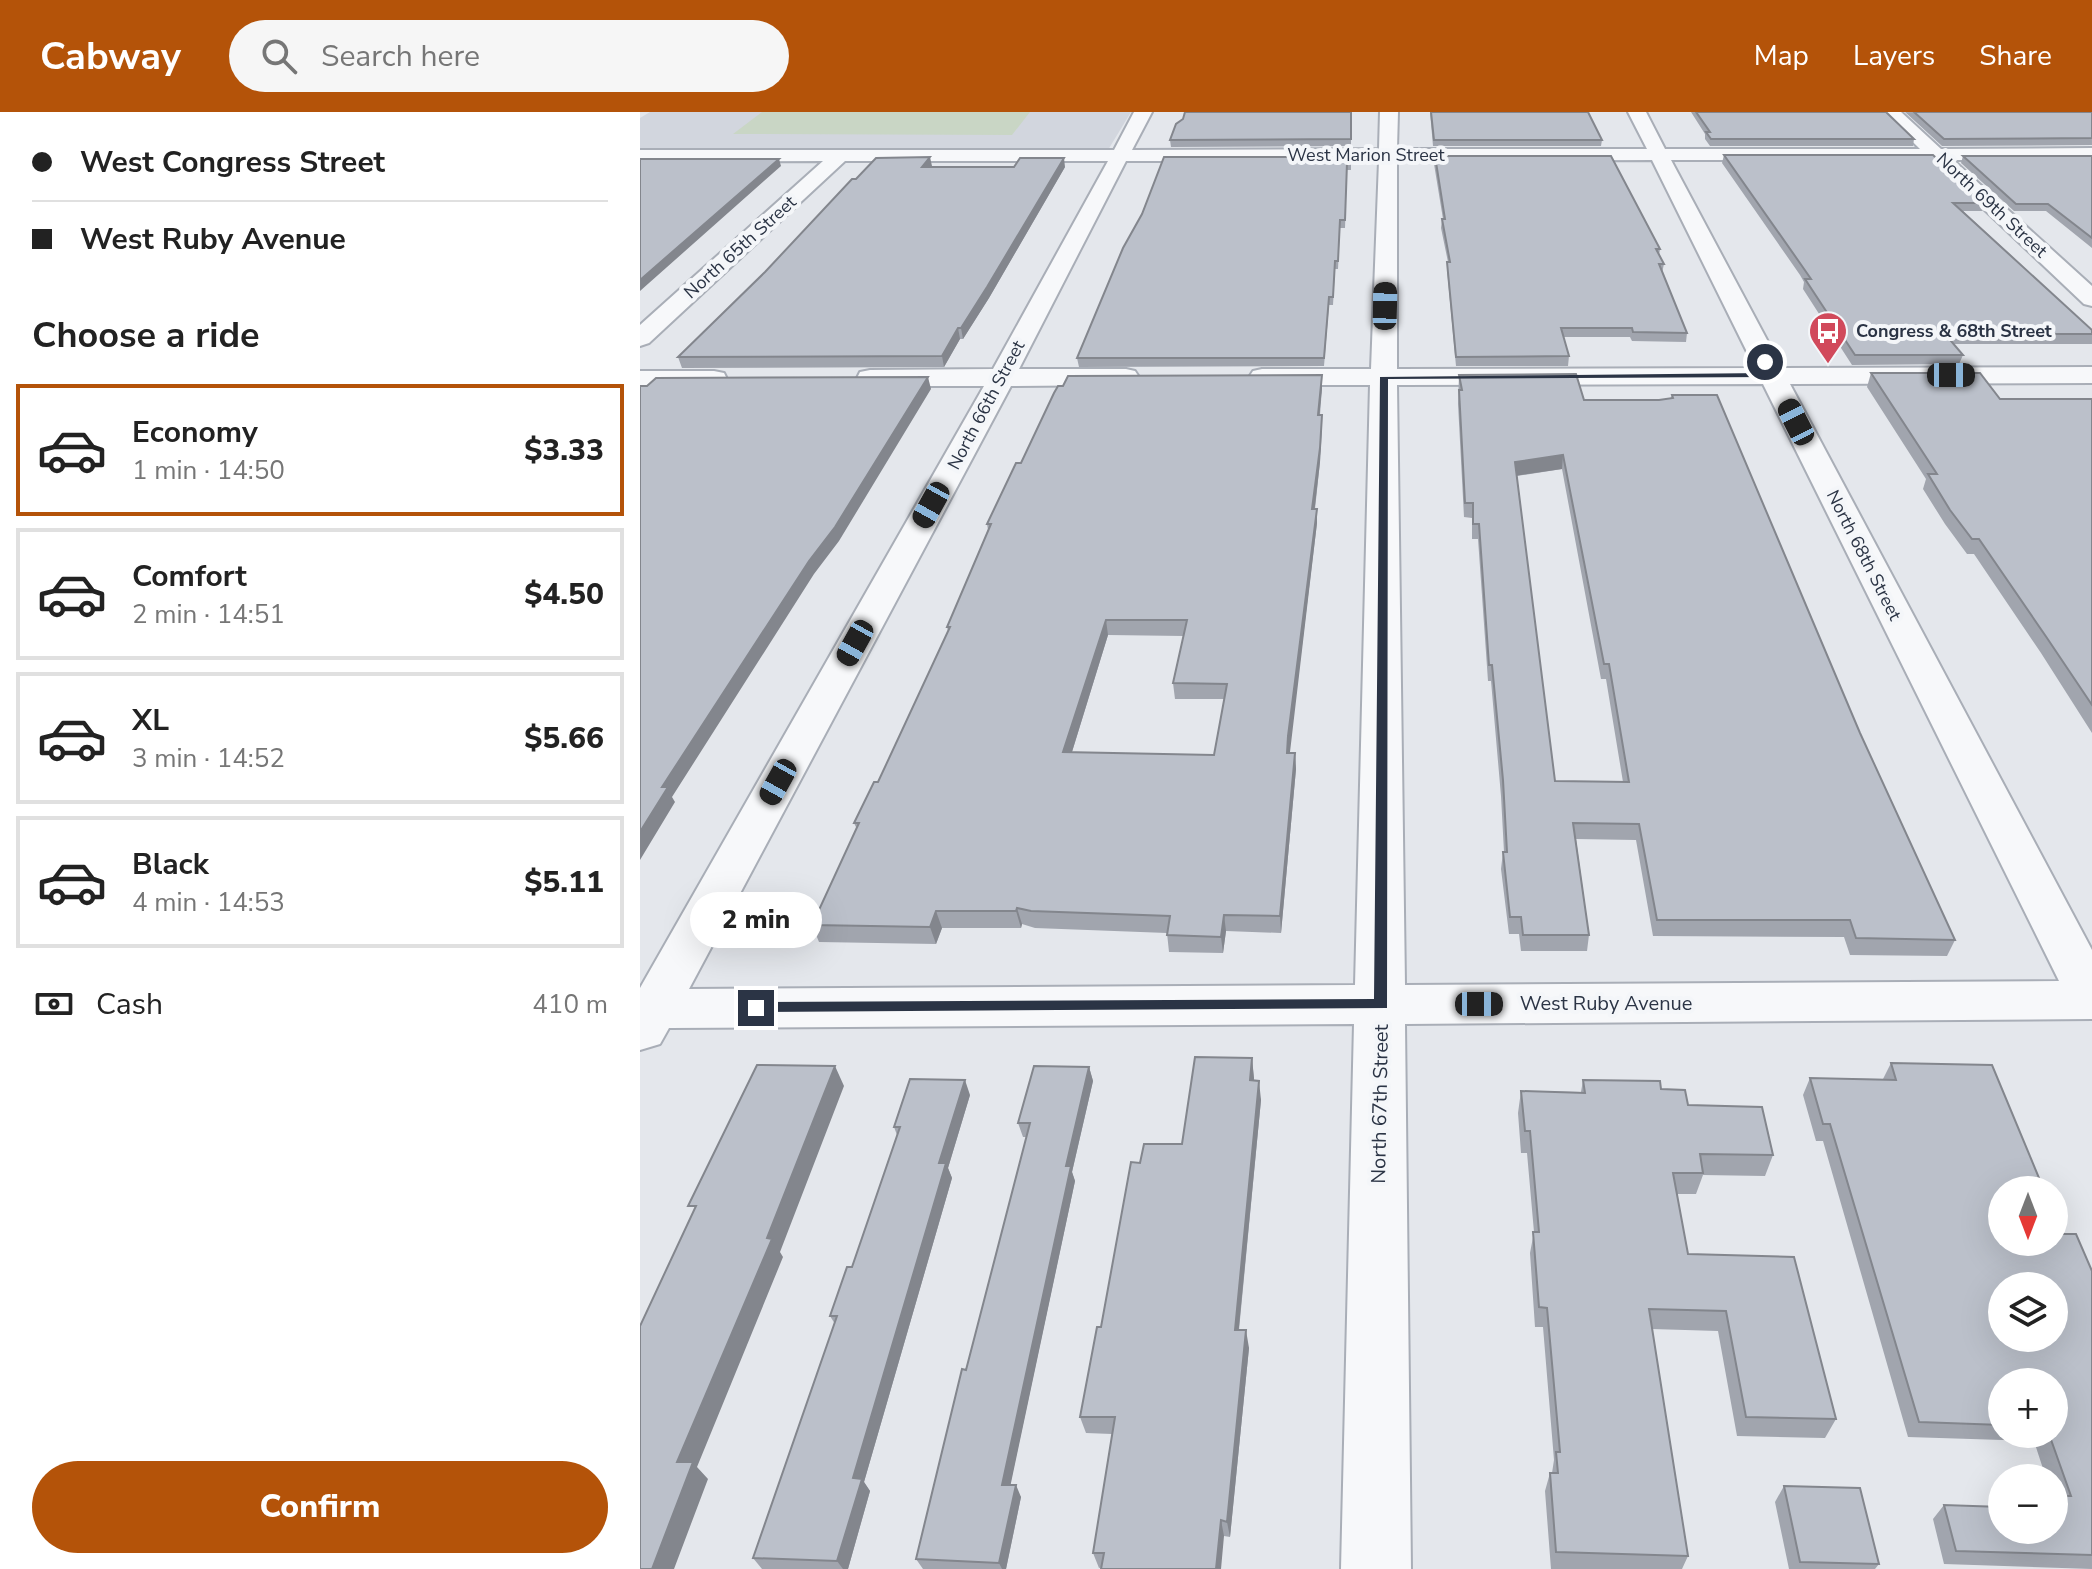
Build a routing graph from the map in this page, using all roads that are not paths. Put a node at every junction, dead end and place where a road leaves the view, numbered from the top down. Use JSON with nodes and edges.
{"nodes":[{"id":1,"x":1143,"y":112,"type":"edge"},
{"id":2,"x":1389,"y":112,"type":"edge"},
{"id":3,"x":1637,"y":112,"type":"edge"},
{"id":4,"x":1891,"y":112,"type":"edge"},
{"id":5,"x":1661,"y":154,"type":"junction"},
{"id":6,"x":1936,"y":154,"type":"junction"},
{"id":7,"x":2092,"y":154,"type":"edge"},
{"id":8,"x":1387,"y":155,"type":"junction"},
{"id":9,"x":640,"y":156,"type":"edge"},
{"id":10,"x":840,"y":156,"type":"junction"},
{"id":11,"x":1118,"y":156,"type":"junction"},
{"id":12,"x":2092,"y":299,"type":"edge"},
{"id":13,"x":640,"y":338,"type":"edge"},
{"id":14,"x":1771,"y":375,"type":"junction"},
{"id":15,"x":2092,"y":375,"type":"edge"},
{"id":16,"x":1145,"y":377,"type":"edge"},
{"id":17,"x":1238,"y":377,"type":"edge"},
{"id":18,"x":1384,"y":377,"type":"junction"},
{"id":19,"x":848,"y":378,"type":"edge"},
{"id":20,"x":1001,"y":378,"type":"junction"},
{"id":21,"x":640,"y":379,"type":"edge"},
{"id":22,"x":743,"y":379,"type":"edge"},
{"id":23,"x":2092,"y":999,"type":"edge"},
{"id":24,"x":1381,"y":1004,"type":"junction"},
{"id":25,"x":644,"y":1017,"type":"edge"},
{"id":26,"x":1376,"y":1569,"type":"edge"}],
"edges":[{"from":1,"to":11,"type":"street","name":"North 66th Street"},
{"from":2,"to":8,"type":"street","name":"North 67th Street"},
{"from":3,"to":5,"type":"street","name":"North 68th Street"},
{"from":4,"to":6,"type":"street","name":"North 69th Street"},
{"from":5,"to":6,"type":"street","name":"West Marion Street"},
{"from":5,"to":8,"type":"street","name":"West Marion Street"},
{"from":5,"to":14,"type":"street","name":"North 68th Street"},
{"from":6,"to":7,"type":"street","name":"West Marion Street"},
{"from":6,"to":12,"type":"street","name":"North 69th Street"},
{"from":8,"to":11,"type":"street","name":"West Marion Street"},
{"from":8,"to":18,"type":"street","name":"North 67th Street"},
{"from":9,"to":10,"type":"street","name":"West Marion Street"},
{"from":10,"to":11,"type":"street","name":"West Marion Street"},
{"from":10,"to":13,"type":"street","name":"North 65th Street"},
{"from":11,"to":20,"type":"street","name":"North 66th Street"},
{"from":14,"to":15,"type":"street"},
{"from":14,"to":18,"type":"street"},
{"from":14,"to":23,"type":"street","name":"North 68th Street"},
{"from":16,"to":20,"type":"street"},
{"from":17,"to":18,"type":"street"},
{"from":18,"to":24,"type":"street","name":"North 67th Street"},
{"from":19,"to":20,"type":"street"},
{"from":20,"to":25,"type":"street","name":"North 66th Street"},
{"from":21,"to":22,"type":"street"},
{"from":23,"to":24,"type":"street","name":"West Ruby Avenue"},
{"from":24,"to":25,"type":"street","name":"West Ruby Avenue"},
{"from":24,"to":26,"type":"street","name":"North 67th Street"}]}
